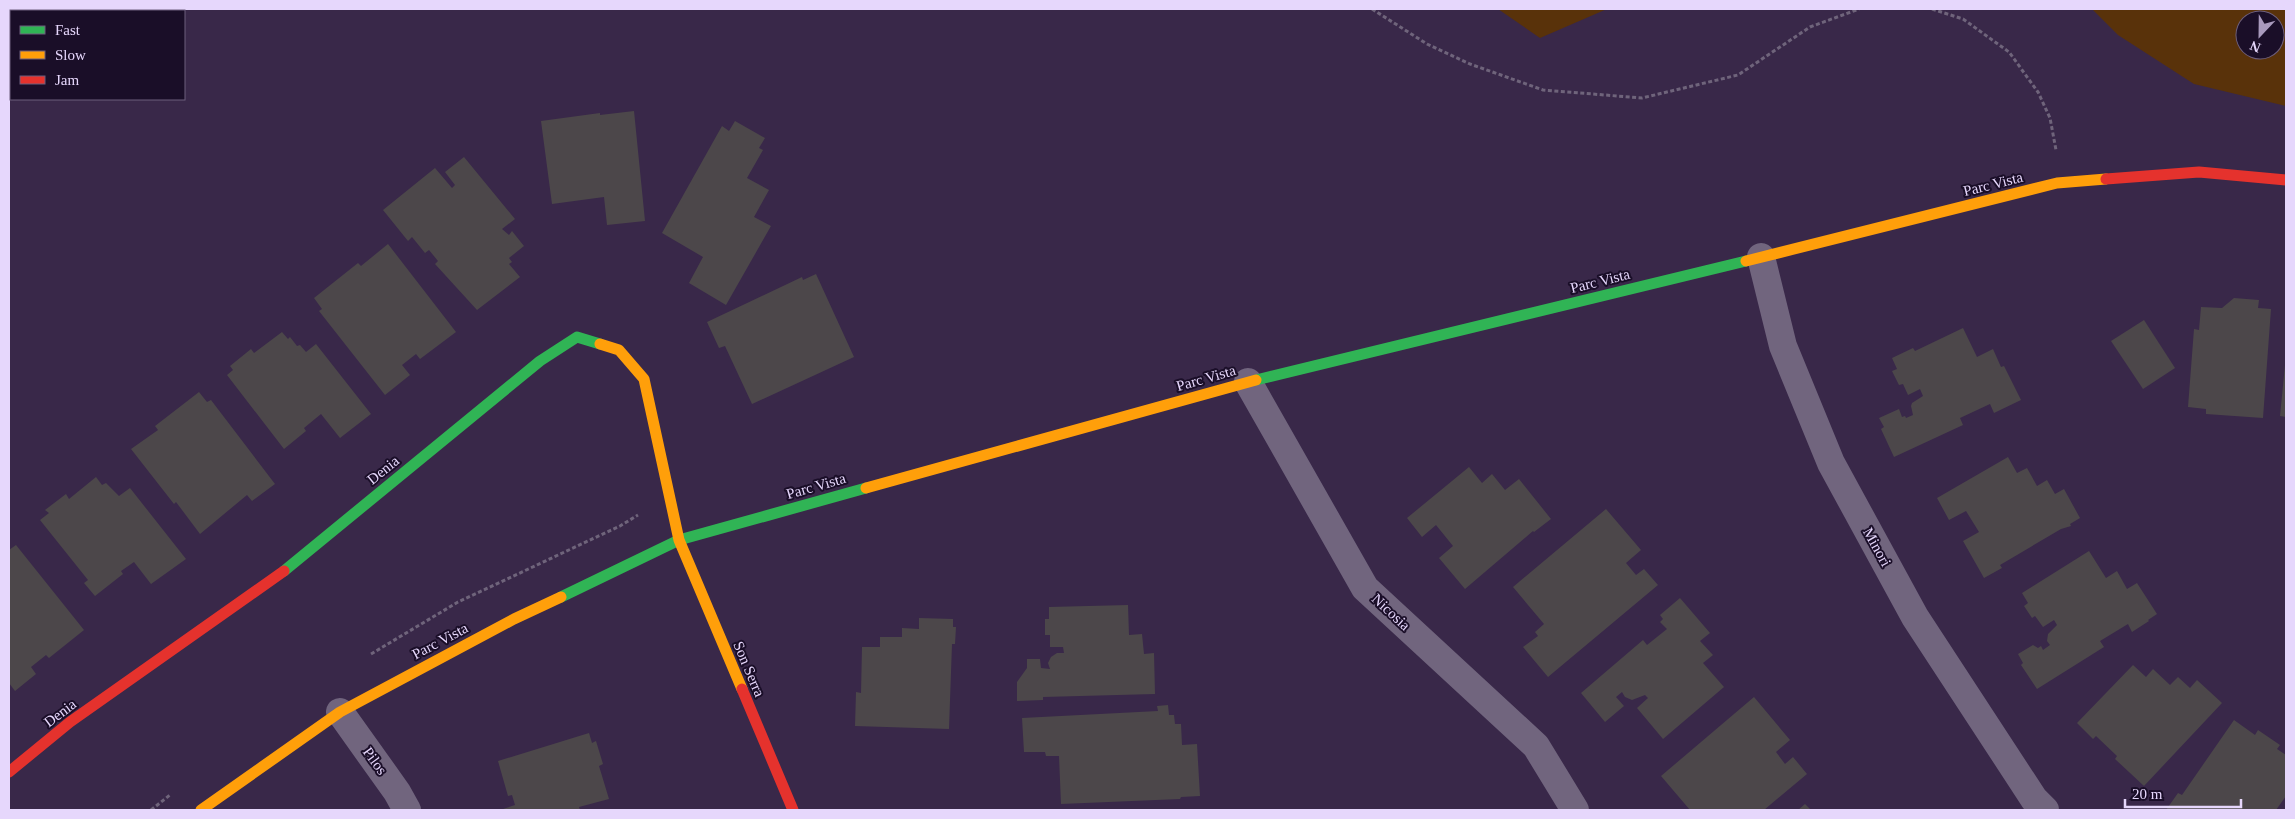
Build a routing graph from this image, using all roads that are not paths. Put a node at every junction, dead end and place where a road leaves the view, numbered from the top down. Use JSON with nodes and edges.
{"nodes":[{"id":1,"x":2286,"y":180,"type":"edge"},
{"id":2,"x":1761,"y":258,"type":"junction"},
{"id":3,"x":1248,"y":382,"type":"junction"},
{"id":4,"x":678,"y":540,"type":"junction"},
{"id":5,"x":340,"y":712,"type":"junction"},
{"id":6,"x":9,"y":772,"type":"edge"},
{"id":7,"x":201,"y":810,"type":"edge"},
{"id":8,"x":407,"y":810,"type":"edge"},
{"id":9,"x":793,"y":810,"type":"edge"},
{"id":10,"x":1575,"y":810,"type":"edge"},
{"id":11,"x":2045,"y":810,"type":"edge"}],
"edges":[{"from":1,"to":2,"type":"street","name":"Parc Vista"},
{"from":2,"to":3,"type":"street","name":"Parc Vista"},
{"from":2,"to":11,"type":"street","name":"Minori"},
{"from":3,"to":4,"type":"street","name":"Parc Vista"},
{"from":3,"to":10,"type":"street","name":"Nicosia"},
{"from":4,"to":5,"type":"street","name":"Parc Vista"},
{"from":4,"to":6,"type":"street","name":"Denia"},
{"from":4,"to":9,"type":"street","name":"Son Serra"},
{"from":5,"to":7,"type":"street","name":"Parc Vista"},
{"from":5,"to":8,"type":"street","name":"Pilos"}]}
